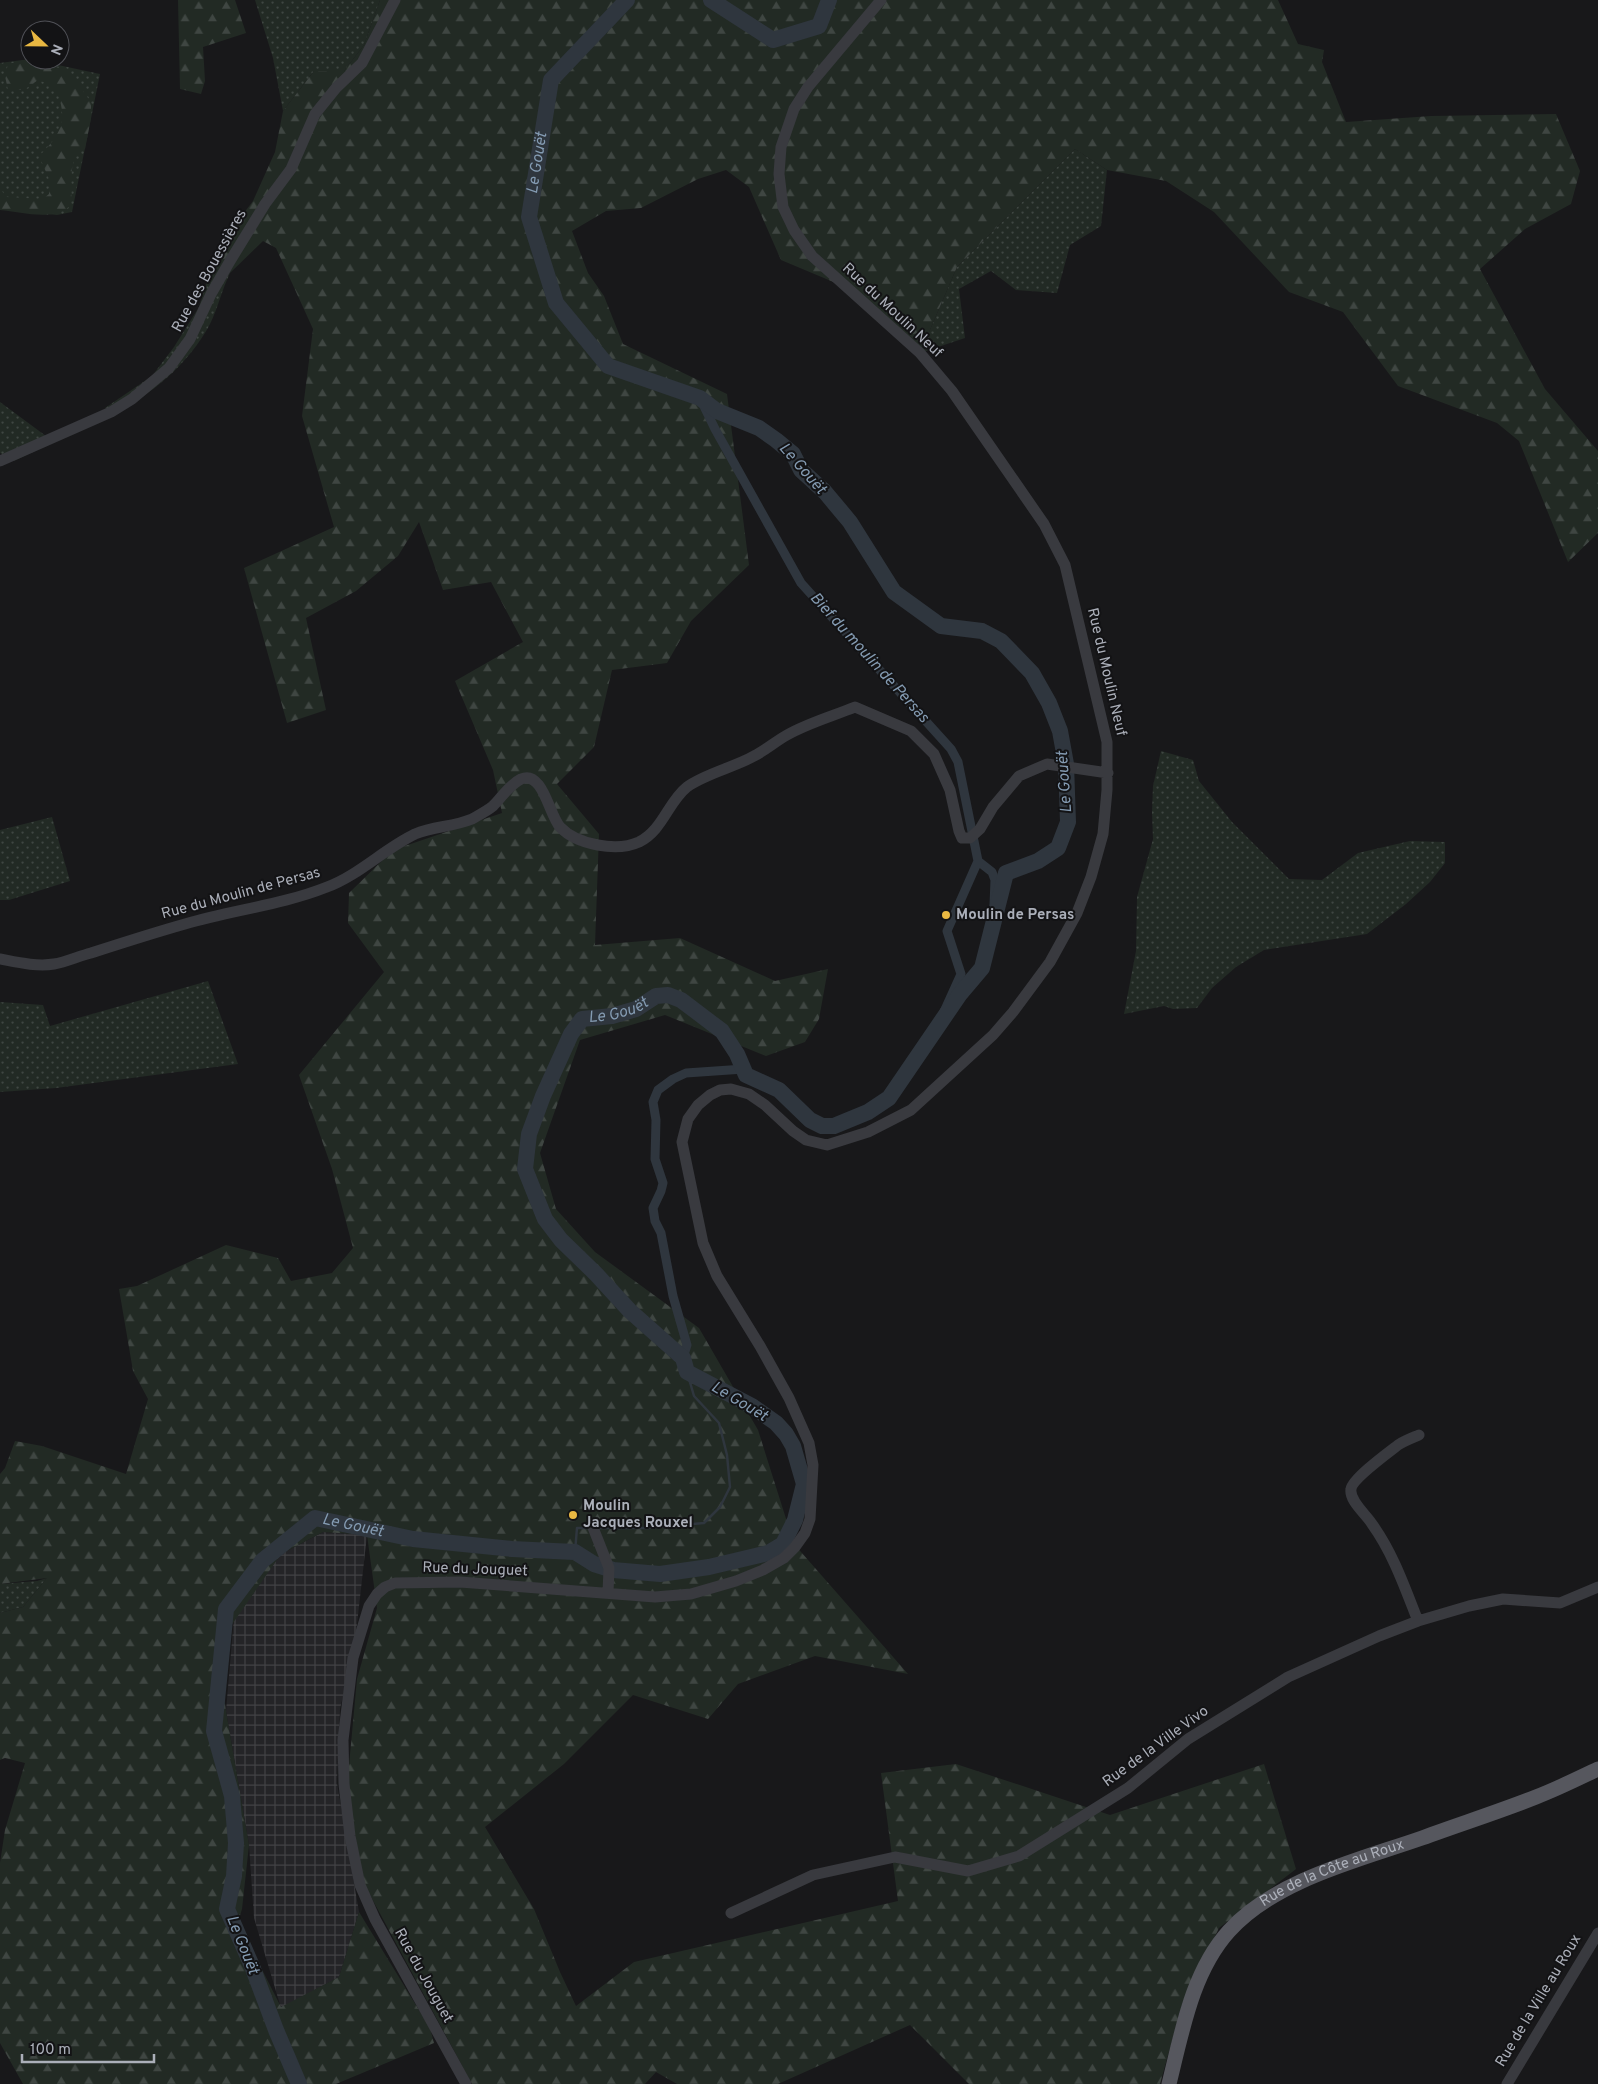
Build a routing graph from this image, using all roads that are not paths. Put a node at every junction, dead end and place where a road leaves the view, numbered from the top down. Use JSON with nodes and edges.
{"nodes":[{"id":1,"x":395,"y":0,"type":"edge"},
{"id":2,"x":880,"y":0,"type":"edge"},
{"id":3,"x":0,"y":461,"type":"edge"},
{"id":4,"x":1108,"y":773,"type":"junction"},
{"id":5,"x":0,"y":959,"type":"edge"},
{"id":6,"x":721,"y":1282,"type":"joint"},
{"id":7,"x":1419,"y":1435,"type":"dead end"},
{"id":8,"x":593,"y":1528,"type":"dead end"},
{"id":9,"x":1598,"y":1587,"type":"edge"},
{"id":10,"x":608,"y":1589,"type":"junction"},
{"id":11,"x":1418,"y":1621,"type":"junction"},
{"id":12,"x":1598,"y":1770,"type":"edge"},
{"id":13,"x":731,"y":1912,"type":"dead end"},
{"id":14,"x":1598,"y":1933,"type":"edge"},
{"id":15,"x":466,"y":2084,"type":"edge"},
{"id":16,"x":1169,"y":2084,"type":"edge"},
{"id":17,"x":1507,"y":2084,"type":"edge"}],
"edges":[{"from":1,"to":3,"type":"street","name":"Rue des Bouessières"},
{"from":2,"to":4,"type":"street","name":"Rue du Moulin Neuf"},
{"from":4,"to":5,"type":"street","name":"Rue du Moulin de Persas"},
{"from":4,"to":6,"type":"street","name":"Rue du Moulin Neuf"},
{"from":6,"to":10,"type":"street","name":"Rue du Jouguet"},
{"from":7,"to":11,"type":"street"},
{"from":8,"to":10,"type":"street"},
{"from":9,"to":11,"type":"street","name":"Rue de la Ville Vivo"},
{"from":10,"to":15,"type":"street","name":"Rue du Jouguet"},
{"from":11,"to":13,"type":"street","name":"Rue de la Ville Vivo"},
{"from":12,"to":16,"type":"main road","name":"Rue de la Côte au Roux"},
{"from":14,"to":17,"type":"street","name":"Rue de la Ville au Roux"}]}
